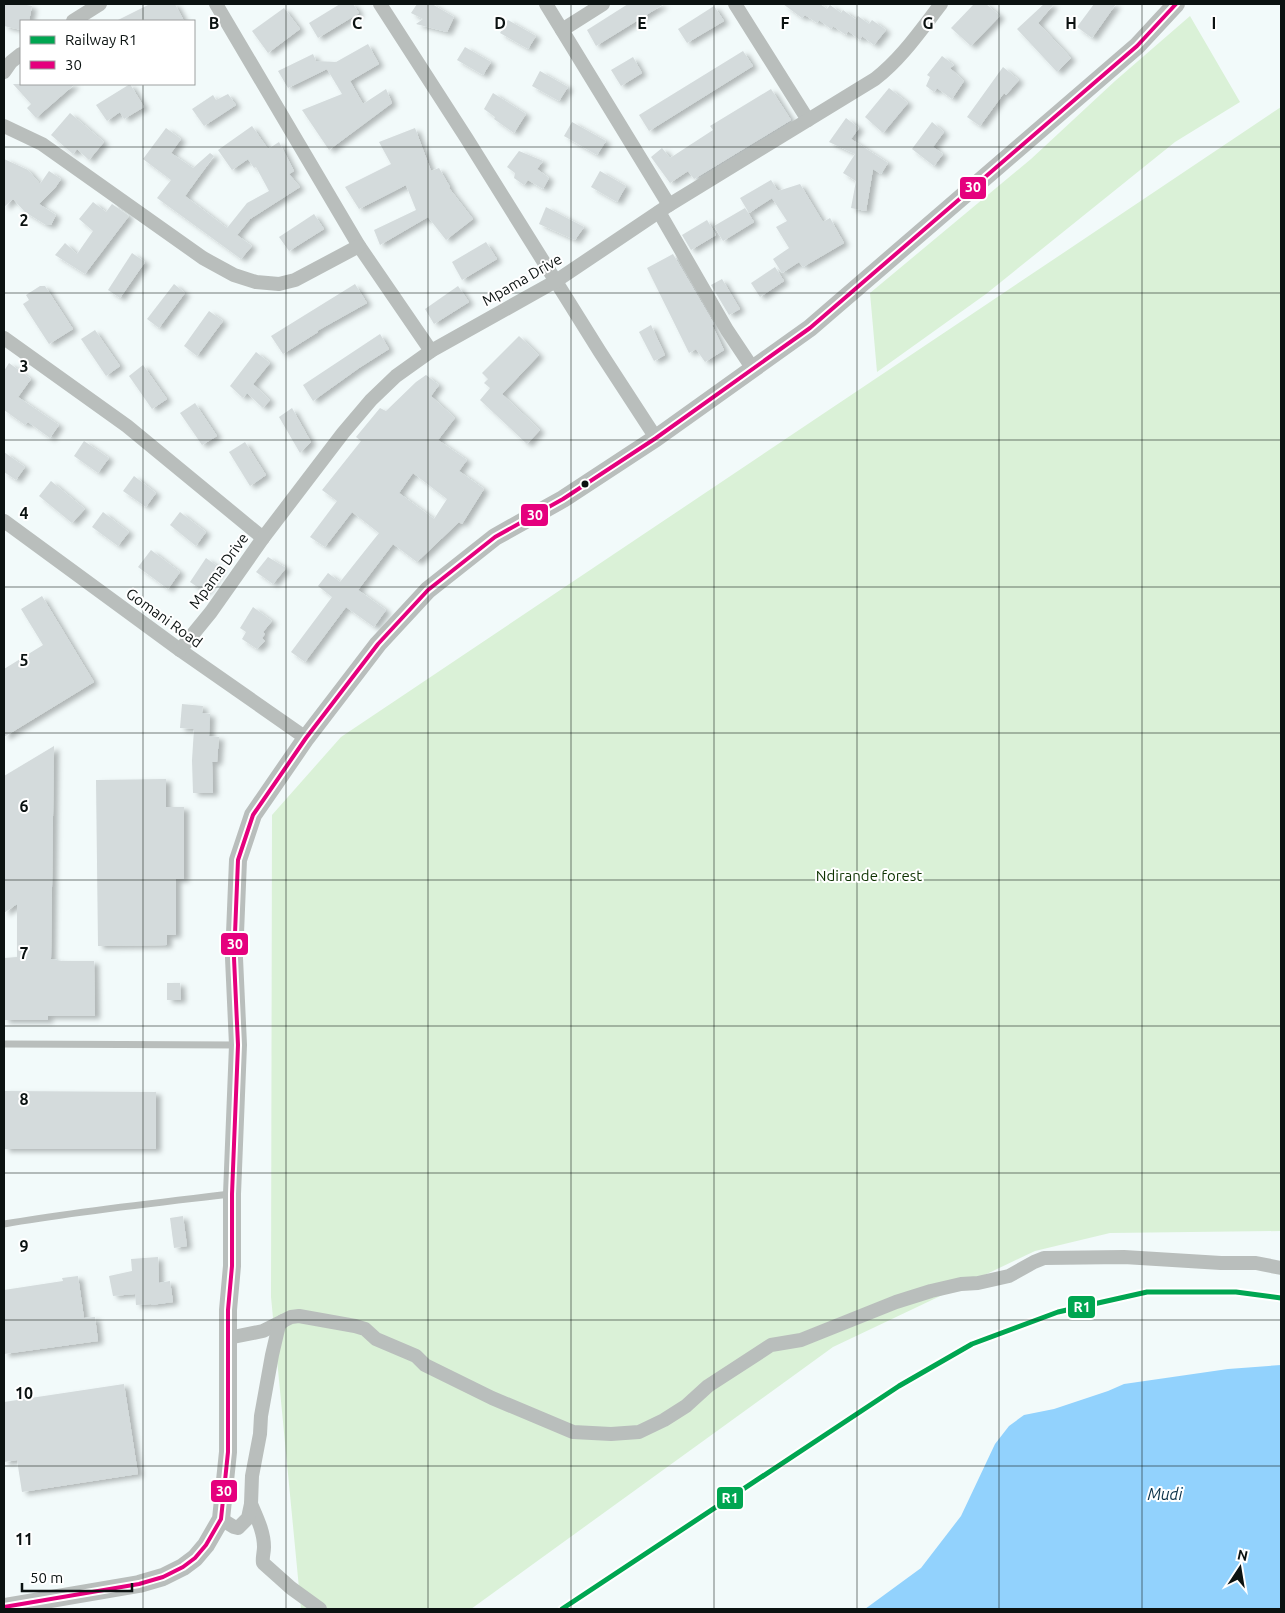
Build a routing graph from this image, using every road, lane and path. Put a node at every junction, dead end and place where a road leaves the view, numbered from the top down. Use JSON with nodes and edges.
{"nodes":[{"id":1,"x":100,"y":4,"type":"edge"},
{"id":2,"x":216,"y":4,"type":"edge"},
{"id":3,"x":380,"y":4,"type":"edge"},
{"id":4,"x":546,"y":4,"type":"edge"},
{"id":5,"x":603,"y":4,"type":"edge"},
{"id":6,"x":735,"y":4,"type":"edge"},
{"id":7,"x":941,"y":4,"type":"edge"},
{"id":8,"x":1176,"y":4,"type":"edge"},
{"id":9,"x":74,"y":20,"type":"edge"},
{"id":10,"x":562,"y":30,"type":"junction"},
{"id":11,"x":20,"y":55,"type":"edge"},
{"id":12,"x":4,"y":72,"type":"edge"},
{"id":13,"x":808,"y":120,"type":"junction"},
{"id":14,"x":4,"y":126,"type":"edge"},
{"id":15,"x":664,"y":208,"type":"junction"},
{"id":16,"x":359,"y":246,"type":"junction"},
{"id":17,"x":556,"y":280,"type":"junction"},
{"id":18,"x":4,"y":338,"type":"edge"},
{"id":19,"x":431,"y":351,"type":"junction"},
{"id":20,"x":753,"y":369,"type":"junction"},
{"id":21,"x":656,"y":438,"type":"junction"},
{"id":22,"x":4,"y":521,"type":"edge"},
{"id":23,"x":262,"y":538,"type":"junction"},
{"id":24,"x":180,"y":650,"type":"junction"},
{"id":25,"x":306,"y":738,"type":"junction"},
{"id":26,"x":4,"y":1044,"type":"edge"},
{"id":27,"x":238,"y":1045,"type":"junction"},
{"id":28,"x":232,"y":1194,"type":"junction"},
{"id":29,"x":4,"y":1224,"type":"edge"},
{"id":30,"x":1281,"y":1268,"type":"edge"},
{"id":31,"x":283,"y":1321,"type":"junction"},
{"id":32,"x":228,"y":1338,"type":"junction"},
{"id":33,"x":251,"y":1504,"type":"junction"},
{"id":34,"x":221,"y":1519,"type":"junction"},
{"id":35,"x":4,"y":1606,"type":"edge"},
{"id":36,"x":320,"y":1609,"type":"edge"}],
"edges":[{"from":1,"to":9,"type":"street"},
{"from":2,"to":16,"type":"street"},
{"from":3,"to":17,"type":"street"},
{"from":4,"to":10,"type":"street"},
{"from":5,"to":10,"type":"street"},
{"from":6,"to":13,"type":"street"},
{"from":7,"to":13,"type":"street","name":"Mpama Drive"},
{"from":8,"to":20,"type":"street"},
{"from":10,"to":15,"type":"street"},
{"from":11,"to":12,"type":"street"},
{"from":13,"to":15,"type":"street","name":"Mpama Drive"},
{"from":14,"to":16,"type":"street"},
{"from":15,"to":17,"type":"street","name":"Mpama Drive"},
{"from":15,"to":20,"type":"street"},
{"from":16,"to":19,"type":"street"},
{"from":17,"to":19,"type":"street","name":"Mpama Drive"},
{"from":17,"to":21,"type":"street"},
{"from":18,"to":23,"type":"street"},
{"from":19,"to":23,"type":"street","name":"Mpama Drive"},
{"from":20,"to":21,"type":"street"},
{"from":21,"to":25,"type":"street"},
{"from":22,"to":24,"type":"street","name":"Gomani Road"},
{"from":23,"to":24,"type":"street","name":"Mpama Drive"},
{"from":24,"to":25,"type":"street","name":"Gomani Road"},
{"from":25,"to":27,"type":"street"},
{"from":26,"to":27,"type":"lane"},
{"from":27,"to":28,"type":"street"},
{"from":28,"to":29,"type":"lane"},
{"from":28,"to":32,"type":"street"},
{"from":30,"to":31,"type":"street"},
{"from":31,"to":32,"type":"street"},
{"from":31,"to":33,"type":"street"},
{"from":32,"to":34,"type":"street"},
{"from":33,"to":34,"type":"street"},
{"from":33,"to":36,"type":"street"},
{"from":34,"to":35,"type":"street"}]}
